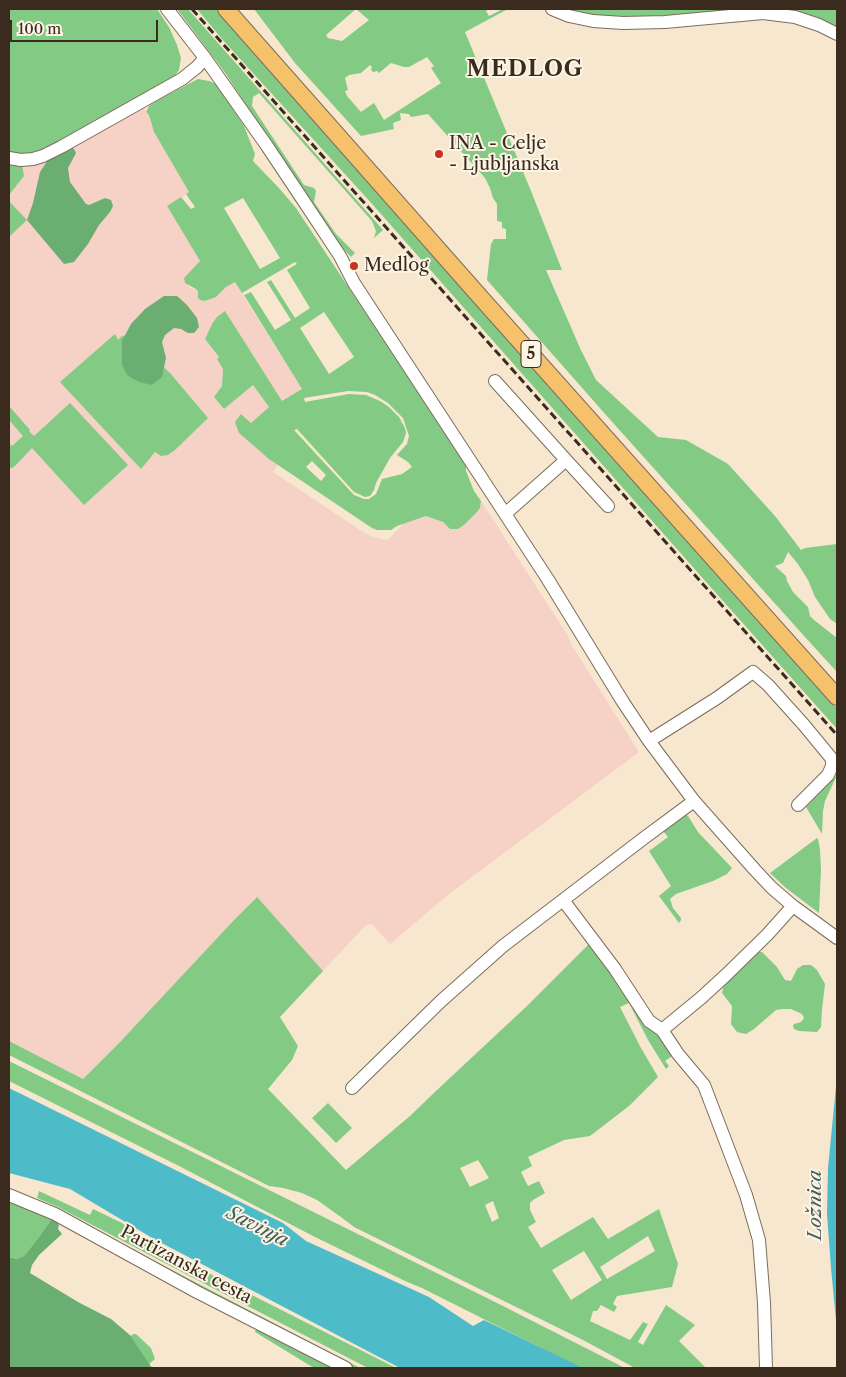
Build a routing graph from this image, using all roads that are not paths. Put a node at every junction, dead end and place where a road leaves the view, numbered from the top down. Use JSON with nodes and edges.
{"nodes":[{"id":1,"x":167,"y":9,"type":"edge"},
{"id":2,"x":226,"y":9,"type":"edge"},
{"id":3,"x":552,"y":9,"type":"edge"},
{"id":4,"x":837,"y":34,"type":"edge"},
{"id":5,"x":205,"y":58,"type":"junction"},
{"id":6,"x":9,"y":158,"type":"edge"},
{"id":7,"x":495,"y":381,"type":"dead end"},
{"id":8,"x":566,"y":460,"type":"junction"},
{"id":9,"x":608,"y":506,"type":"dead end"},
{"id":10,"x":505,"y":514,"type":"junction"},
{"id":11,"x":837,"y":697,"type":"edge"},
{"id":12,"x":649,"y":741,"type":"junction"},
{"id":13,"x":694,"y":801,"type":"junction"},
{"id":14,"x":798,"y":805,"type":"dead end"},
{"id":15,"x":563,"y":900,"type":"junction"},
{"id":16,"x":793,"y":906,"type":"junction"},
{"id":17,"x":837,"y":938,"type":"edge"},
{"id":18,"x":662,"y":1030,"type":"junction"},
{"id":19,"x":352,"y":1088,"type":"dead end"},
{"id":20,"x":9,"y":1195,"type":"edge"},
{"id":21,"x":346,"y":1368,"type":"edge"},
{"id":22,"x":766,"y":1368,"type":"edge"}],
"edges":[{"from":1,"to":5,"type":"street"},
{"from":2,"to":11,"type":"main road","number":"5"},
{"from":3,"to":4,"type":"street"},
{"from":5,"to":6,"type":"street"},
{"from":5,"to":10,"type":"street"},
{"from":7,"to":8,"type":"street"},
{"from":8,"to":9,"type":"street"},
{"from":8,"to":10,"type":"street"},
{"from":10,"to":12,"type":"street"},
{"from":12,"to":13,"type":"street"},
{"from":12,"to":14,"type":"street"},
{"from":13,"to":15,"type":"street"},
{"from":13,"to":16,"type":"street"},
{"from":15,"to":18,"type":"street"},
{"from":15,"to":19,"type":"street"},
{"from":16,"to":17,"type":"street"},
{"from":16,"to":18,"type":"street"},
{"from":18,"to":22,"type":"street"},
{"from":20,"to":21,"type":"street","name":"Partizanska cesta"}]}
